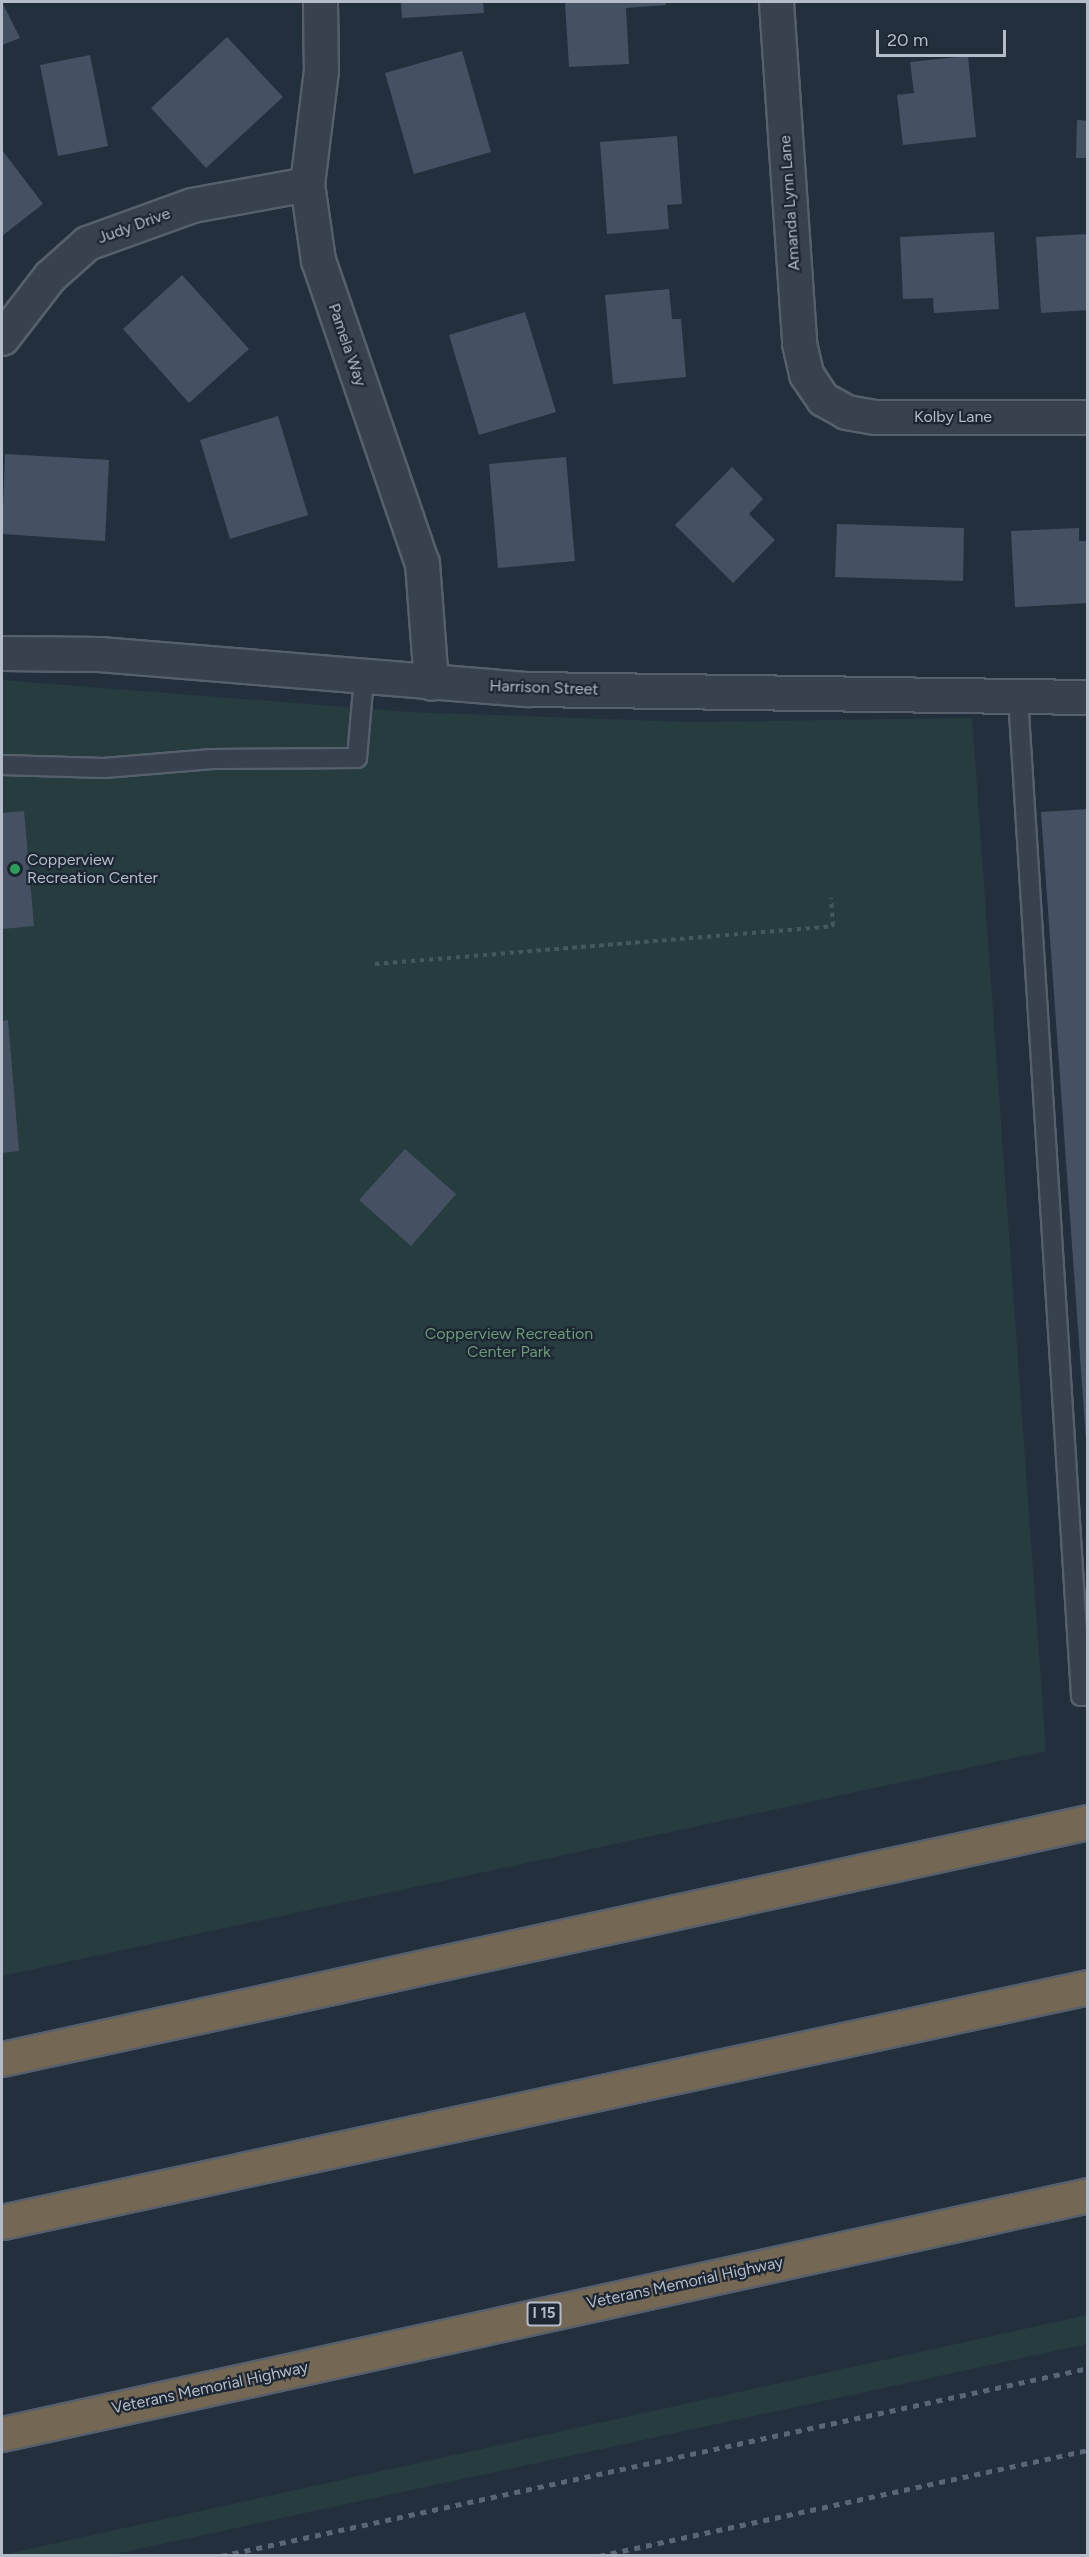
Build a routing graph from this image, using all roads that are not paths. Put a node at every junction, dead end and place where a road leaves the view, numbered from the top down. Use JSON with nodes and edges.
{"nodes":[{"id":1,"x":320,"y":2,"type":"edge"},
{"id":2,"x":776,"y":2,"type":"edge"},
{"id":3,"x":307,"y":184,"type":"junction"},
{"id":4,"x":2,"y":338,"type":"edge"},
{"id":5,"x":823,"y":399,"type":"joint"},
{"id":6,"x":1088,"y":417,"type":"edge"},
{"id":7,"x":2,"y":653,"type":"edge"},
{"id":8,"x":364,"y":678,"type":"junction"},
{"id":9,"x":431,"y":683,"type":"junction"},
{"id":10,"x":1018,"y":697,"type":"junction"},
{"id":11,"x":1088,"y":698,"type":"edge"},
{"id":12,"x":2,"y":765,"type":"edge"},
{"id":13,"x":1088,"y":1695,"type":"edge"},
{"id":14,"x":1088,"y":1822,"type":"edge"},
{"id":15,"x":1088,"y":1987,"type":"edge"},
{"id":16,"x":2,"y":2059,"type":"edge"},
{"id":17,"x":1088,"y":2195,"type":"edge"},
{"id":18,"x":2,"y":2222,"type":"edge"},
{"id":19,"x":2,"y":2434,"type":"edge"}],
"edges":[{"from":1,"to":3,"type":"street","name":"Pamela Way"},
{"from":2,"to":5,"type":"street","name":"Amanda Lynn Lane"},
{"from":3,"to":4,"type":"street","name":"Judy Drive"},
{"from":3,"to":9,"type":"street","name":"Pamela Way"},
{"from":5,"to":6,"type":"street","name":"Kolby Lane"},
{"from":7,"to":8,"type":"street","name":"Harrison Street"},
{"from":8,"to":9,"type":"street","name":"Harrison Street"},
{"from":8,"to":12,"type":"lane"},
{"from":9,"to":10,"type":"street","name":"Harrison Street"},
{"from":10,"to":11,"type":"street","name":"Harrison Street"},
{"from":10,"to":13,"type":"lane"},
{"from":14,"to":16,"type":"highway"},
{"from":15,"to":18,"type":"highway"},
{"from":17,"to":19,"type":"highway","name":"Veterans Memorial Highway","number":"I 15"}]}
